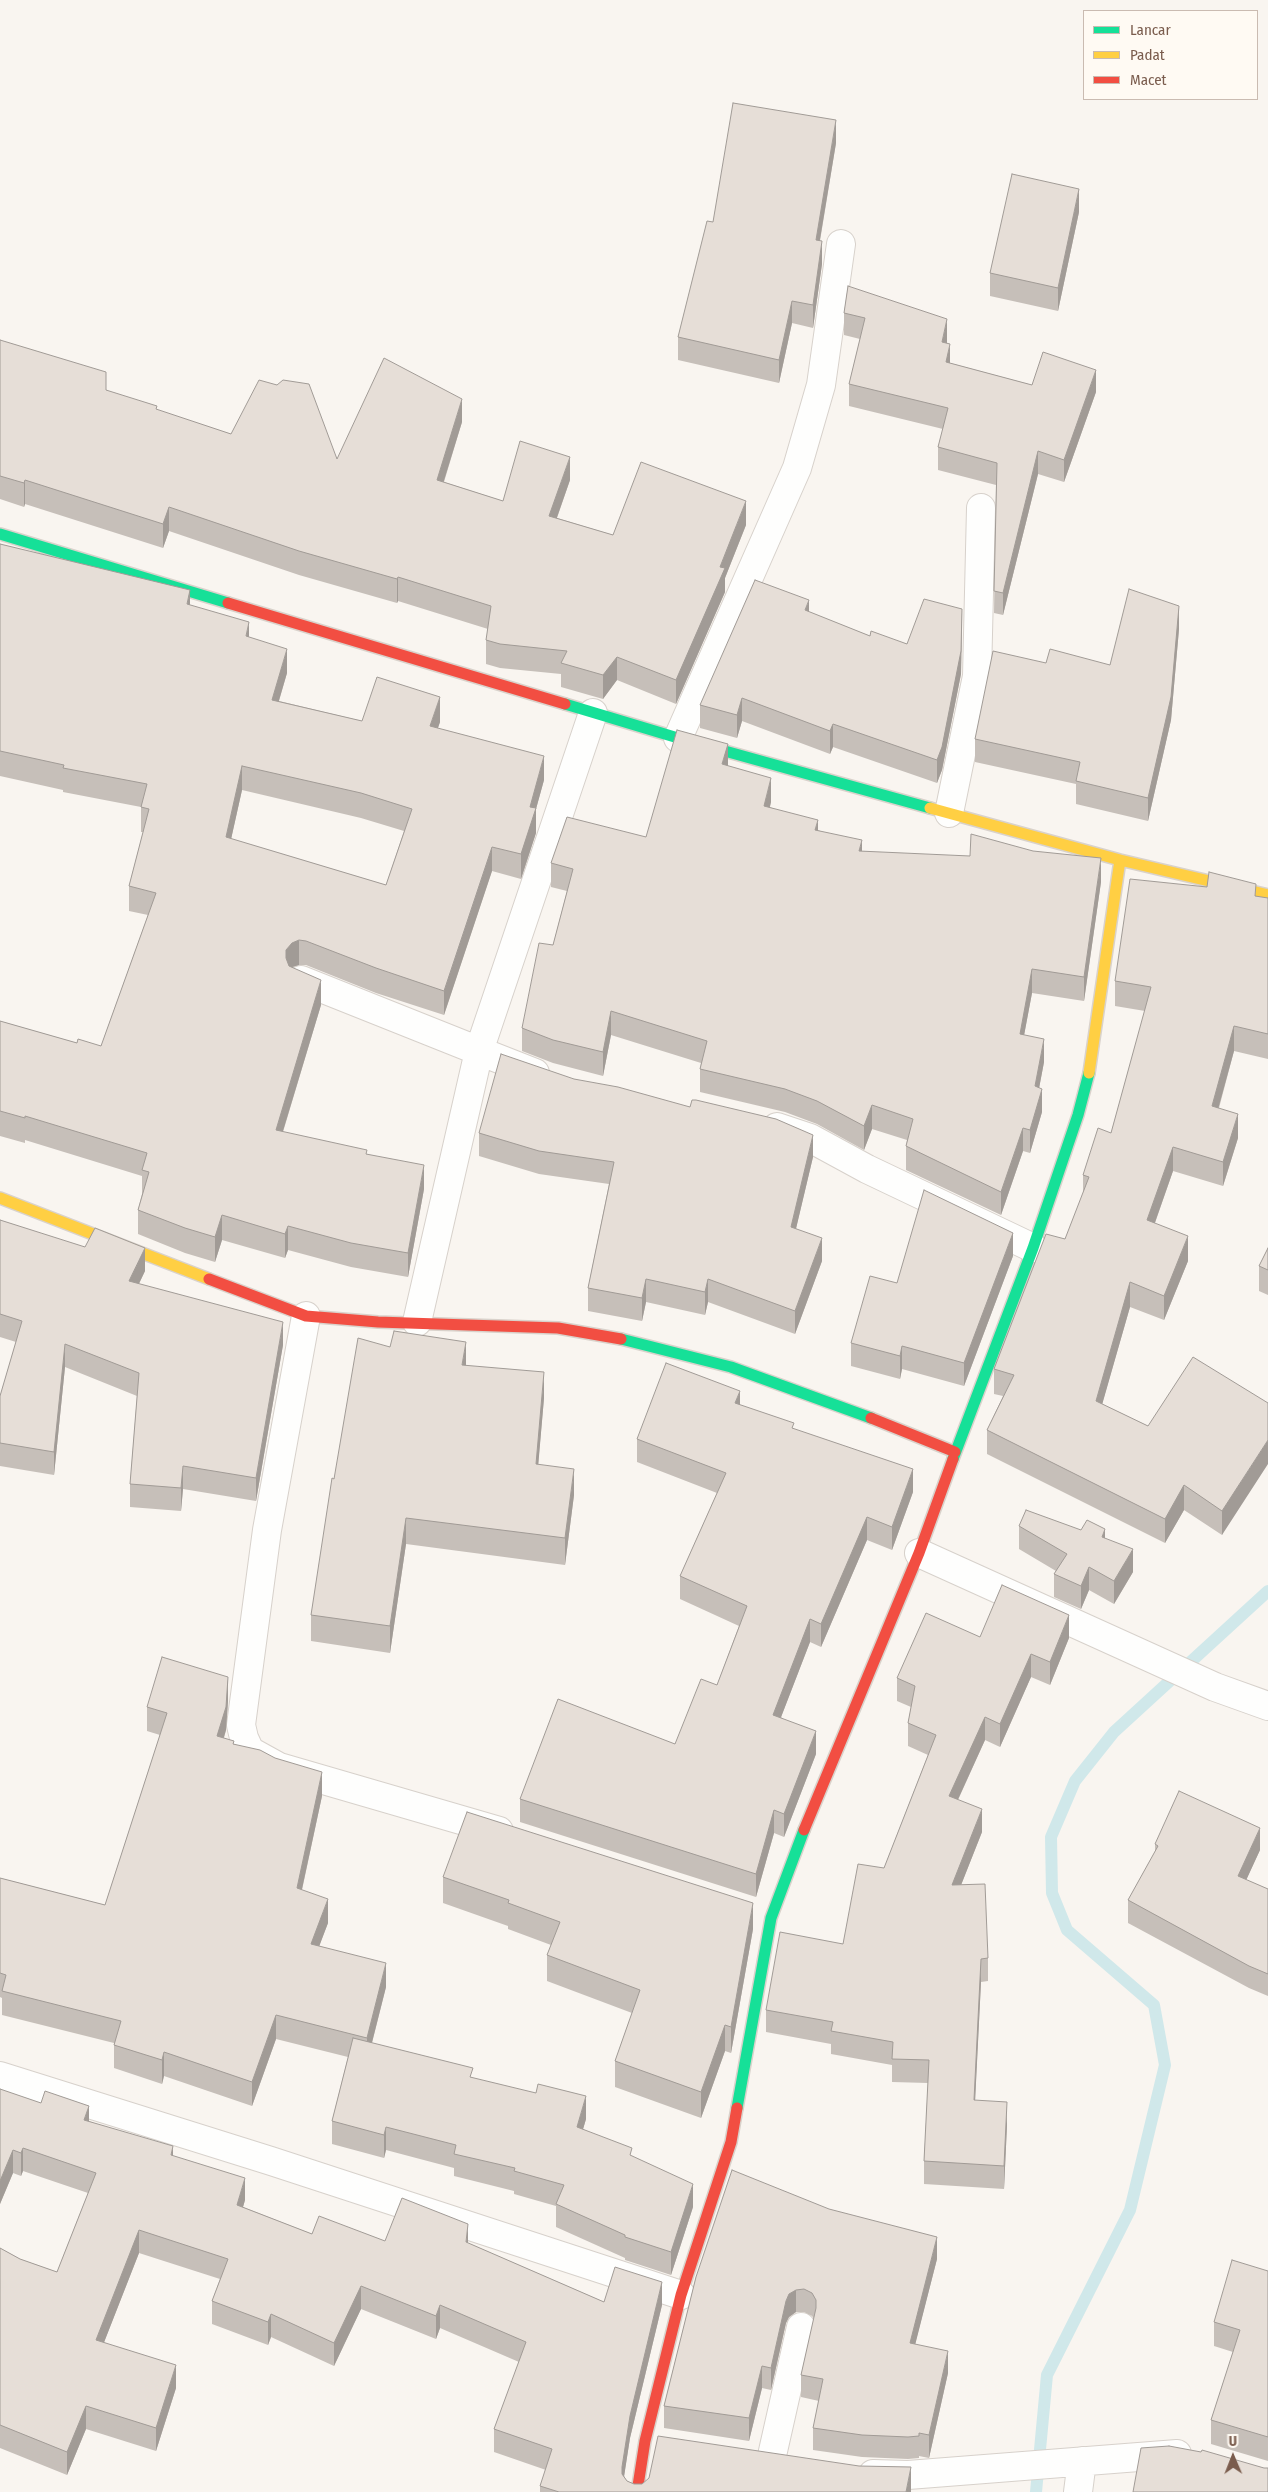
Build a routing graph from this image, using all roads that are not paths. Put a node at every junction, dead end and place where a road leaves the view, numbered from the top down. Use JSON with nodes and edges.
{"nodes":[{"id":1,"x":841,"y":244,"type":"dead end"},
{"id":2,"x":981,"y":508,"type":"dead end"},
{"id":3,"x":0,"y":534,"type":"edge"},
{"id":4,"x":593,"y":713,"type":"junction"},
{"id":5,"x":678,"y":738,"type":"junction"},
{"id":6,"x":949,"y":813,"type":"junction"},
{"id":7,"x":1120,"y":860,"type":"junction"},
{"id":8,"x":1268,"y":896,"type":"edge"},
{"id":9,"x":301,"y":980,"type":"edge"},
{"id":10,"x":479,"y":1051,"type":"junction"},
{"id":11,"x":556,"y":1080,"type":"edge"},
{"id":12,"x":755,"y":1120,"type":"edge"},
{"id":13,"x":0,"y":1198,"type":"edge"},
{"id":14,"x":1033,"y":1248,"type":"junction"},
{"id":15,"x":306,"y":1316,"type":"junction"},
{"id":16,"x":417,"y":1322,"type":"junction"},
{"id":17,"x":955,"y":1452,"type":"junction"},
{"id":18,"x":919,"y":1553,"type":"junction"},
{"id":19,"x":1268,"y":1706,"type":"edge"},
{"id":20,"x":526,"y":1840,"type":"edge"},
{"id":21,"x":743,"y":1909,"type":"edge"},
{"id":22,"x":771,"y":1918,"type":"junction"},
{"id":23,"x":0,"y":2076,"type":"edge"},
{"id":24,"x":682,"y":2295,"type":"junction"},
{"id":25,"x":801,"y":2327,"type":"dead end"},
{"id":26,"x":645,"y":2441,"type":"junction"},
{"id":27,"x":674,"y":2446,"type":"edge"},
{"id":28,"x":742,"y":2456,"type":"edge"},
{"id":29,"x":1199,"y":2457,"type":"edge"},
{"id":30,"x":771,"y":2460,"type":"junction"},
{"id":31,"x":1075,"y":2461,"type":"junction"},
{"id":32,"x":798,"y":2464,"type":"edge"},
{"id":33,"x":852,"y":2472,"type":"edge"},
{"id":34,"x":637,"y":2492,"type":"edge"},
{"id":35,"x":1078,"y":2492,"type":"edge"}],
"edges":[{"from":1,"to":5,"type":"street"},
{"from":2,"to":6,"type":"street"},
{"from":3,"to":4,"type":"street"},
{"from":4,"to":5,"type":"street"},
{"from":4,"to":10,"type":"street"},
{"from":5,"to":6,"type":"street"},
{"from":6,"to":7,"type":"street"},
{"from":7,"to":8,"type":"street"},
{"from":7,"to":14,"type":"street"},
{"from":9,"to":10,"type":"street"},
{"from":10,"to":11,"type":"street"},
{"from":10,"to":16,"type":"street"},
{"from":12,"to":14,"type":"street"},
{"from":13,"to":15,"type":"street"},
{"from":14,"to":17,"type":"street"},
{"from":15,"to":16,"type":"street"},
{"from":15,"to":20,"type":"street"},
{"from":16,"to":17,"type":"street"},
{"from":17,"to":18,"type":"street"},
{"from":18,"to":19,"type":"street"},
{"from":18,"to":22,"type":"street"},
{"from":21,"to":22,"type":"street"},
{"from":22,"to":24,"type":"street"},
{"from":23,"to":24,"type":"street"},
{"from":24,"to":26,"type":"street"},
{"from":25,"to":30,"type":"street"},
{"from":26,"to":27,"type":"street"},
{"from":26,"to":34,"type":"street"},
{"from":28,"to":30,"type":"street"},
{"from":29,"to":31,"type":"street"},
{"from":30,"to":32,"type":"street"},
{"from":31,"to":33,"type":"street"},
{"from":31,"to":35,"type":"street"}]}
